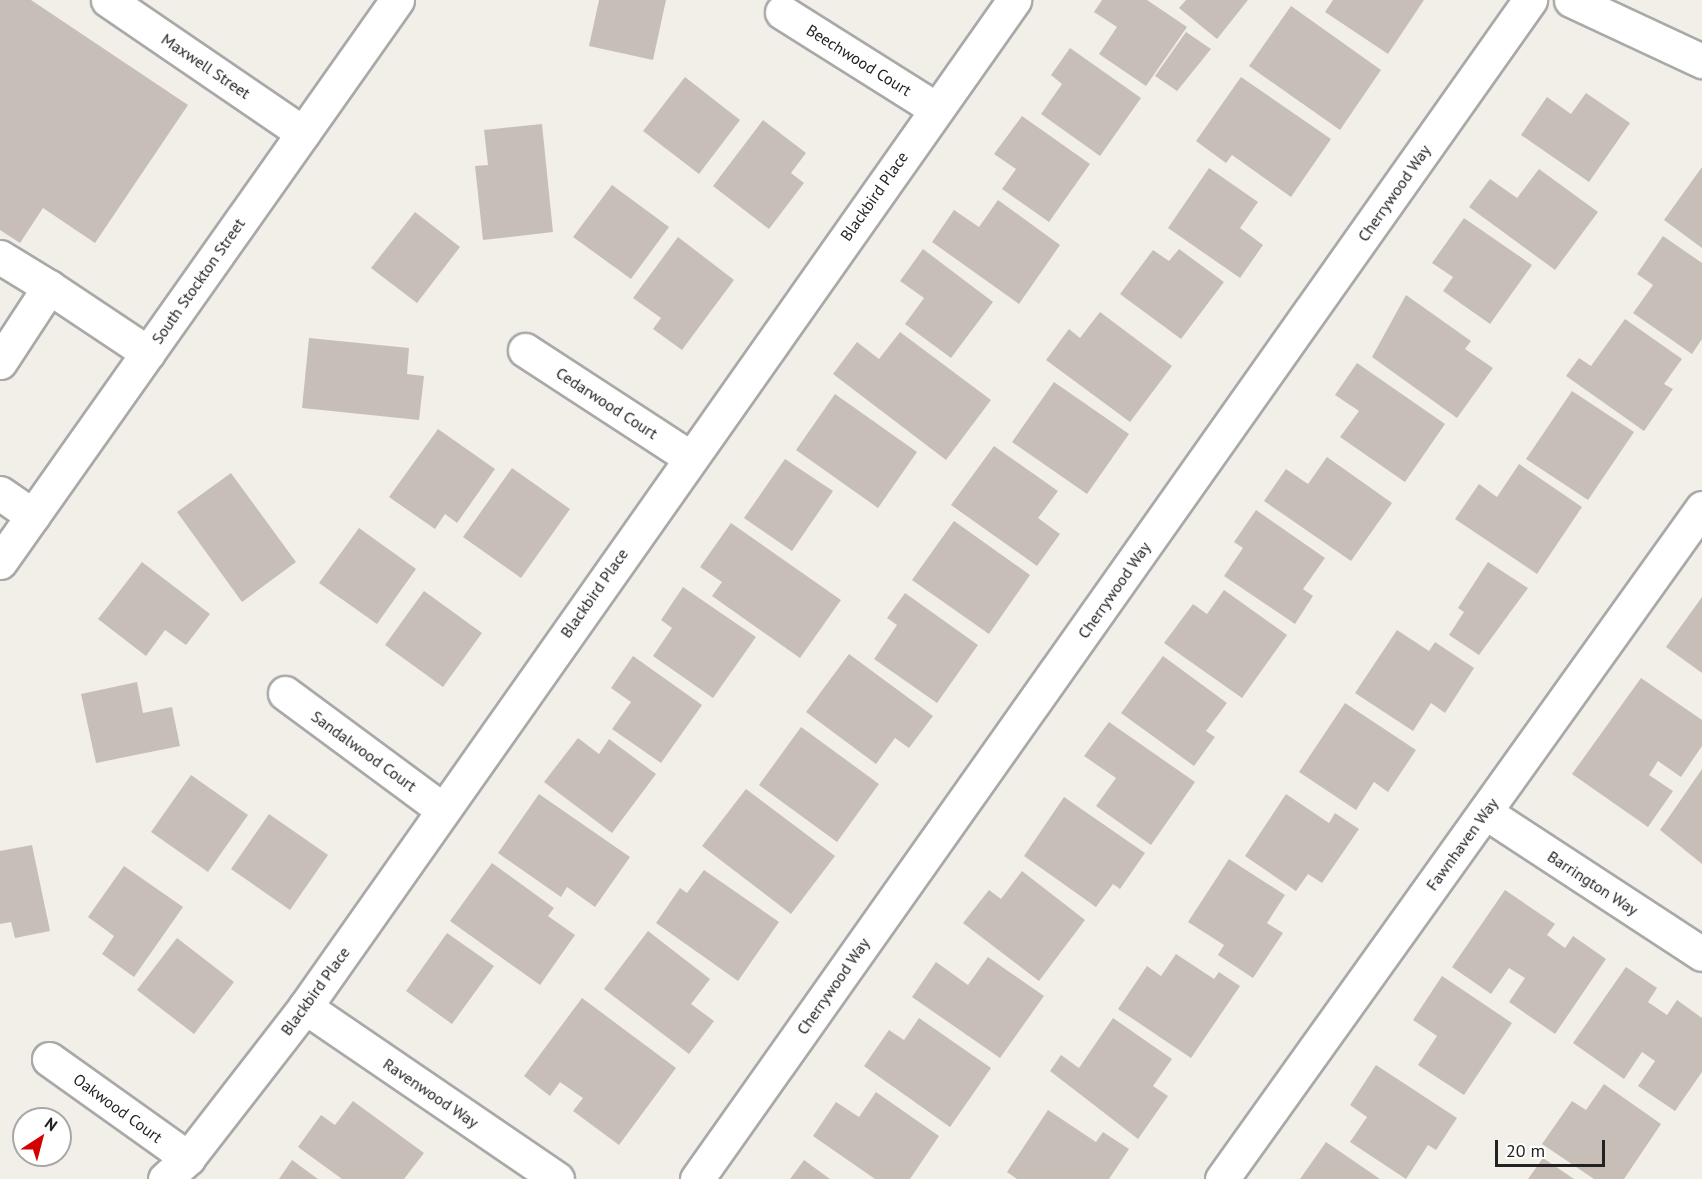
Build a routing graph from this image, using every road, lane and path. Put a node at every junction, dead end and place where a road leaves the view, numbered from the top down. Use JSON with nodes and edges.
{"nodes":[{"id":1,"x":108,"y":0,"type":"edge"},
{"id":2,"x":397,"y":0,"type":"edge"},
{"id":3,"x":1014,"y":0,"type":"edge"},
{"id":4,"x":1530,"y":0,"type":"edge"},
{"id":5,"x":1571,"y":0,"type":"edge"},
{"id":6,"x":782,"y":12,"type":"dead end"},
{"id":7,"x":1702,"y":61,"type":"edge"},
{"id":8,"x":936,"y":109,"type":"junction"},
{"id":9,"x":303,"y":133,"type":"junction"},
{"id":10,"x":0,"y":257,"type":"edge"},
{"id":11,"x":49,"y":287,"type":"junction"},
{"id":12,"x":525,"y":350,"type":"dead end"},
{"id":13,"x":148,"y":353,"type":"junction"},
{"id":14,"x":0,"y":362,"type":"edge"},
{"id":15,"x":689,"y":457,"type":"junction"},
{"id":16,"x":0,"y":493,"type":"edge"},
{"id":17,"x":1702,"y":508,"type":"edge"},
{"id":18,"x":33,"y":516,"type":"junction"},
{"id":19,"x":0,"y":562,"type":"edge"},
{"id":20,"x":285,"y":693,"type":"dead end"},
{"id":21,"x":442,"y":809,"type":"junction"},
{"id":22,"x":1485,"y":812,"type":"junction"},
{"id":23,"x":1702,"y":954,"type":"edge"},
{"id":24,"x":305,"y":1007,"type":"junction"},
{"id":25,"x":49,"y":1059,"type":"dead end"},
{"id":26,"x":176,"y":1168,"type":"edge"},
{"id":27,"x":557,"y":1179,"type":"edge"},
{"id":28,"x":697,"y":1179,"type":"edge"},
{"id":29,"x":1222,"y":1179,"type":"edge"}],
"edges":[{"from":1,"to":9,"type":"street","name":"Maxwell Street"},
{"from":2,"to":9,"type":"street","name":"South Stockton Street"},
{"from":3,"to":8,"type":"street","name":"Blackbird Place"},
{"from":4,"to":28,"type":"street","name":"Cherrywood Way"},
{"from":5,"to":7,"type":"street"},
{"from":6,"to":8,"type":"street","name":"Beechwood Court"},
{"from":8,"to":15,"type":"street","name":"Blackbird Place"},
{"from":9,"to":13,"type":"street","name":"South Stockton Street"},
{"from":10,"to":11,"type":"street"},
{"from":11,"to":13,"type":"street"},
{"from":11,"to":14,"type":"street"},
{"from":12,"to":15,"type":"street","name":"Cedarwood Court"},
{"from":13,"to":18,"type":"street","name":"South Stockton Street"},
{"from":15,"to":21,"type":"street","name":"Blackbird Place"},
{"from":16,"to":18,"type":"street"},
{"from":17,"to":22,"type":"street","name":"Fawnhaven Way"},
{"from":18,"to":19,"type":"street","name":"South Stockton Street"},
{"from":20,"to":21,"type":"street","name":"Sandalwood Court"},
{"from":21,"to":24,"type":"street","name":"Blackbird Place"},
{"from":22,"to":23,"type":"street","name":"Barrington Way"},
{"from":22,"to":29,"type":"street","name":"Fawnhaven Way"},
{"from":24,"to":26,"type":"street","name":"Blackbird Place"},
{"from":24,"to":27,"type":"street","name":"Ravenwood Way"},
{"from":25,"to":26,"type":"street","name":"Oakwood Court"}]}
